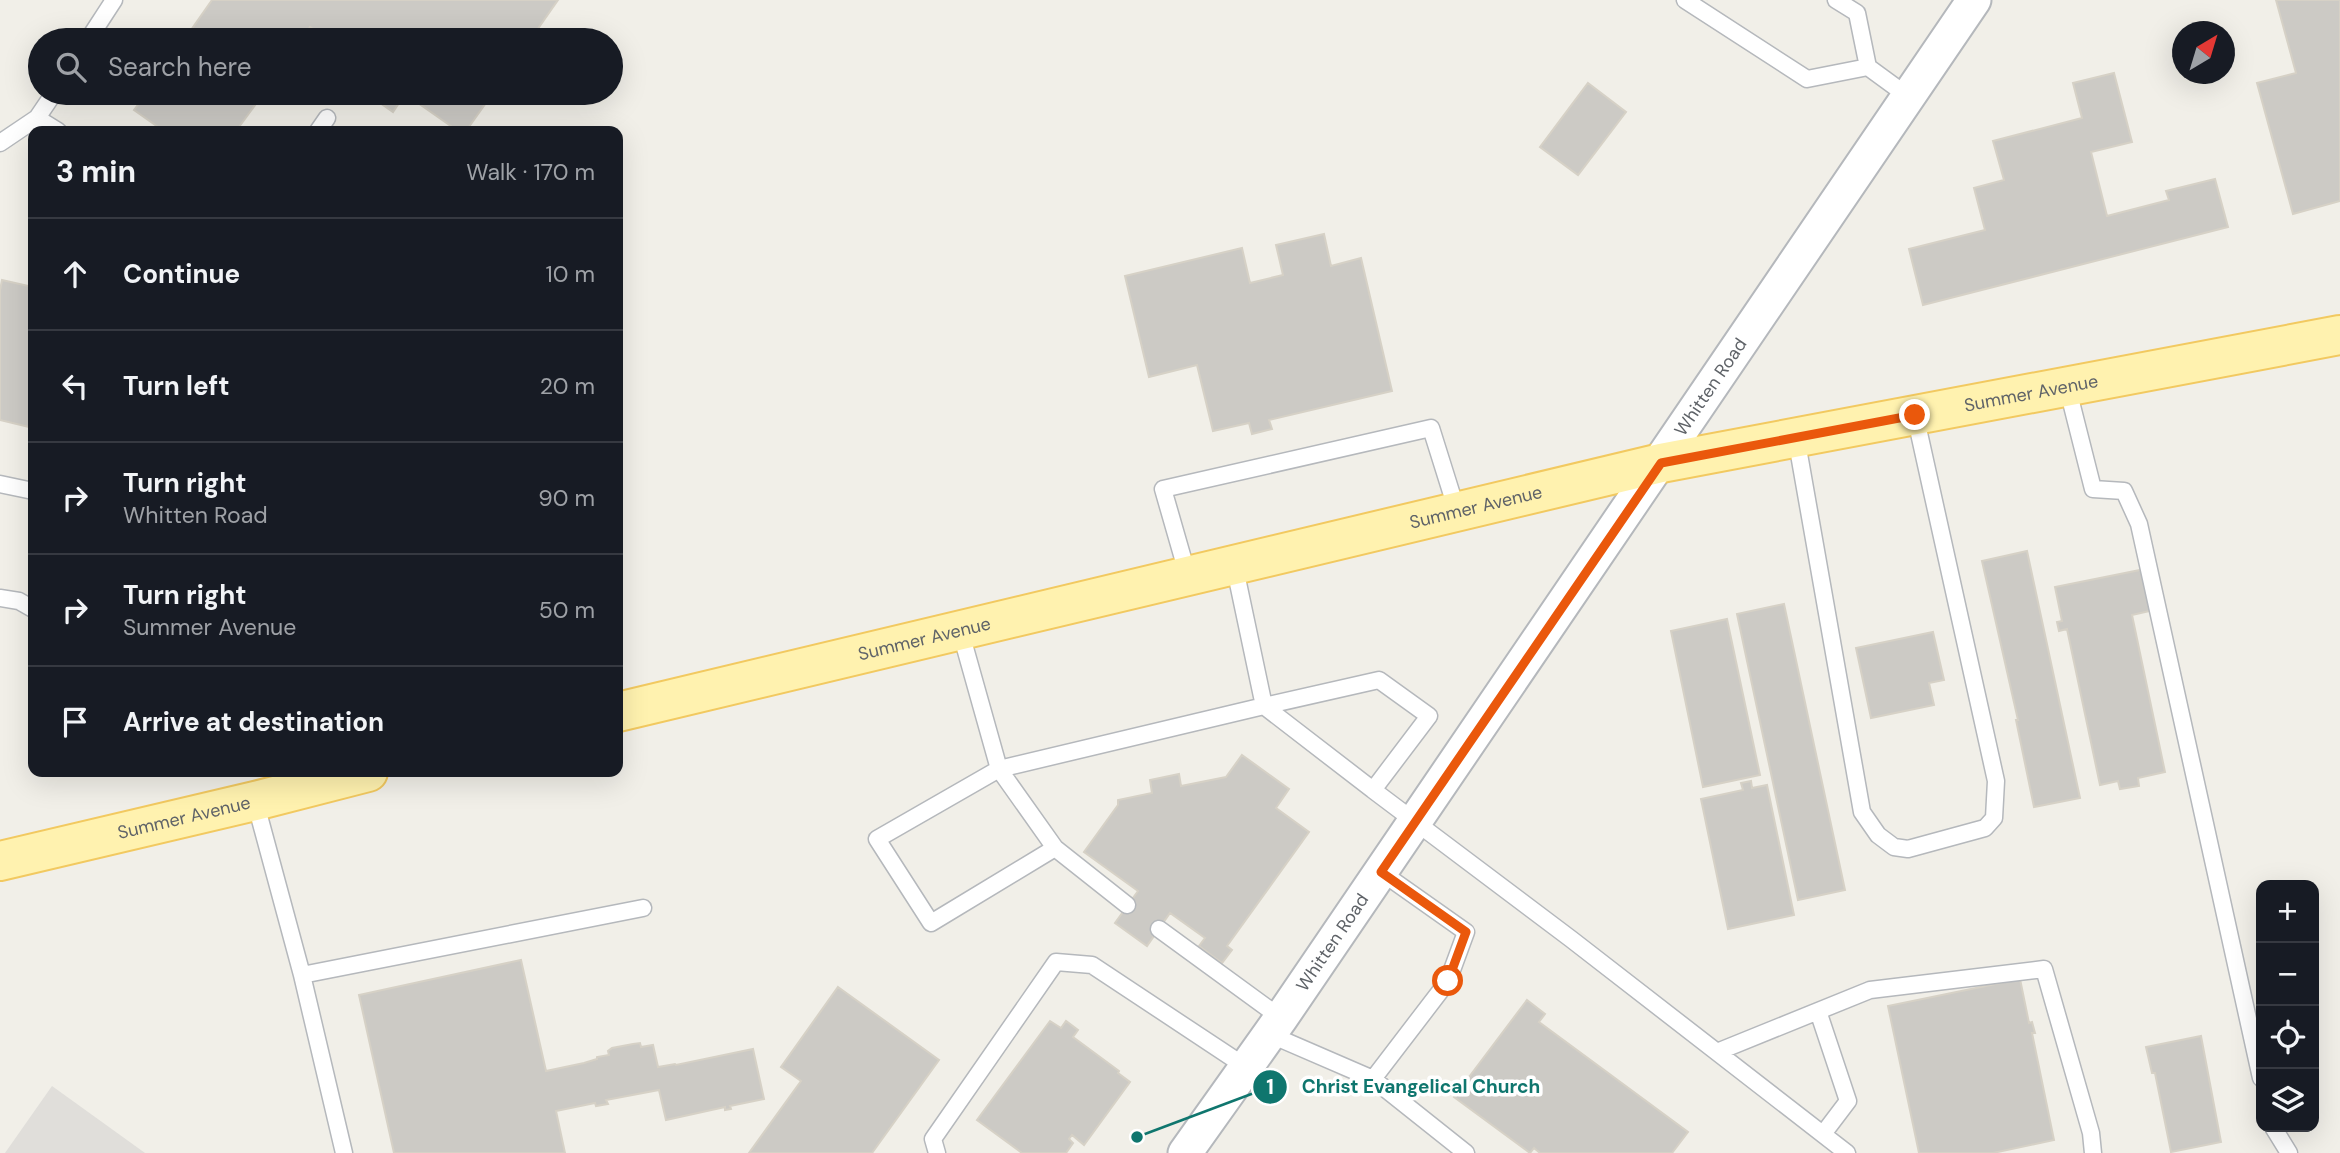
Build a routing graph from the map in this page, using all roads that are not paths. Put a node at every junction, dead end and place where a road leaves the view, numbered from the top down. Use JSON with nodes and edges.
{"nodes":[{"id":1,"x":114,"y":0,"type":"edge"},
{"id":2,"x":1685,"y":0,"type":"edge"},
{"id":3,"x":1836,"y":0,"type":"edge"},
{"id":4,"x":1974,"y":0,"type":"edge"},
{"id":5,"x":96,"y":28,"type":"edge"},
{"id":6,"x":1868,"y":67,"type":"junction"},
{"id":7,"x":1909,"y":97,"type":"junction"},
{"id":8,"x":46,"y":105,"type":"edge"},
{"id":9,"x":37,"y":118,"type":"junction"},
{"id":10,"x":50,"y":126,"type":"edge"},
{"id":11,"x":0,"y":143,"type":"edge"},
{"id":12,"x":2340,"y":335,"type":"edge"},
{"id":13,"x":2067,"y":386,"type":"junction"},
{"id":14,"x":1915,"y":415,"type":"junction"},
{"id":15,"x":1796,"y":437,"type":"junction"},
{"id":16,"x":1661,"y":463,"type":"junction"},
{"id":17,"x":0,"y":484,"type":"edge"},
{"id":18,"x":28,"y":490,"type":"edge"},
{"id":19,"x":1457,"y":511,"type":"junction"},
{"id":20,"x":1234,"y":564,"type":"junction"},
{"id":21,"x":1188,"y":576,"type":"junction"},
{"id":22,"x":0,"y":598,"type":"edge"},
{"id":23,"x":28,"y":606,"type":"edge"},
{"id":24,"x":960,"y":630,"type":"junction"},
{"id":25,"x":1264,"y":706,"type":"junction"},
{"id":26,"x":623,"y":711,"type":"edge"},
{"id":27,"x":999,"y":769,"type":"junction"},
{"id":28,"x":325,"y":777,"type":"edge"},
{"id":29,"x":299,"y":780,"type":"edge"},
{"id":30,"x":1373,"y":790,"type":"junction"},
{"id":31,"x":256,"y":801,"type":"junction"},
{"id":32,"x":1415,"y":821,"type":"junction"},
{"id":33,"x":1055,"y":848,"type":"junction"},
{"id":34,"x":0,"y":861,"type":"edge"},
{"id":35,"x":1381,"y":872,"type":"junction"},
{"id":36,"x":1127,"y":905,"type":"dead end"},
{"id":37,"x":643,"y":908,"type":"dead end"},
{"id":38,"x":1159,"y":929,"type":"dead end"},
{"id":39,"x":302,"y":975,"type":"junction"},
{"id":40,"x":1818,"y":1011,"type":"junction"},
{"id":41,"x":1275,"y":1026,"type":"junction"},
{"id":42,"x":1717,"y":1052,"type":"junction"},
{"id":43,"x":1246,"y":1067,"type":"junction"},
{"id":44,"x":2259,"y":1069,"type":"edge"},
{"id":45,"x":1373,"y":1079,"type":"junction"},
{"id":46,"x":2276,"y":1132,"type":"edge"},
{"id":47,"x":1823,"y":1134,"type":"junction"},
{"id":48,"x":344,"y":1153,"type":"edge"},
{"id":49,"x":937,"y":1153,"type":"edge"},
{"id":50,"x":1185,"y":1153,"type":"edge"},
{"id":51,"x":1466,"y":1153,"type":"edge"},
{"id":52,"x":1847,"y":1153,"type":"edge"},
{"id":53,"x":2093,"y":1153,"type":"edge"},
{"id":54,"x":2289,"y":1153,"type":"edge"}],
"edges":[{"from":1,"to":5,"type":"lane"},
{"from":2,"to":6,"type":"lane"},
{"from":3,"to":6,"type":"lane"},
{"from":4,"to":7,"type":"street","name":"Whitten Road"},
{"from":6,"to":7,"type":"lane"},
{"from":7,"to":16,"type":"street","name":"Whitten Road"},
{"from":8,"to":9,"type":"lane"},
{"from":9,"to":10,"type":"lane"},
{"from":9,"to":11,"type":"lane"},
{"from":12,"to":13,"type":"main road","name":"Summer Avenue"},
{"from":13,"to":14,"type":"main road","name":"Summer Avenue"},
{"from":13,"to":44,"type":"lane"},
{"from":14,"to":15,"type":"main road","name":"Summer Avenue"},
{"from":14,"to":15,"type":"lane"},
{"from":15,"to":16,"type":"main road","name":"Summer Avenue"},
{"from":16,"to":19,"type":"main road","name":"Summer Avenue"},
{"from":16,"to":32,"type":"street","name":"Whitten Road"},
{"from":17,"to":18,"type":"lane"},
{"from":19,"to":20,"type":"main road","name":"Summer Avenue"},
{"from":19,"to":21,"type":"lane"},
{"from":20,"to":21,"type":"main road","name":"Summer Avenue"},
{"from":20,"to":25,"type":"lane"},
{"from":21,"to":24,"type":"main road","name":"Summer Avenue"},
{"from":22,"to":23,"type":"lane"},
{"from":24,"to":26,"type":"main road","name":"Summer Avenue"},
{"from":24,"to":27,"type":"lane"},
{"from":25,"to":27,"type":"lane"},
{"from":25,"to":30,"type":"lane"},
{"from":25,"to":30,"type":"lane"},
{"from":27,"to":33,"type":"lane"},
{"from":27,"to":33,"type":"lane"},
{"from":28,"to":29,"type":"main road","name":"Summer Avenue"},
{"from":29,"to":31,"type":"main road","name":"Summer Avenue"},
{"from":30,"to":32,"type":"lane"},
{"from":31,"to":34,"type":"main road","name":"Summer Avenue"},
{"from":31,"to":39,"type":"lane"},
{"from":32,"to":35,"type":"street","name":"Whitten Road"},
{"from":32,"to":42,"type":"lane"},
{"from":33,"to":36,"type":"lane"},
{"from":35,"to":41,"type":"street","name":"Whitten Road"},
{"from":35,"to":45,"type":"lane"},
{"from":37,"to":39,"type":"lane"},
{"from":38,"to":41,"type":"lane"},
{"from":39,"to":48,"type":"lane"},
{"from":40,"to":42,"type":"lane"},
{"from":40,"to":47,"type":"lane"},
{"from":40,"to":53,"type":"lane"},
{"from":41,"to":43,"type":"street","name":"Whitten Road"},
{"from":41,"to":45,"type":"lane"},
{"from":42,"to":47,"type":"lane"},
{"from":43,"to":49,"type":"lane"},
{"from":43,"to":50,"type":"street","name":"Whitten Road"},
{"from":45,"to":51,"type":"lane"},
{"from":46,"to":54,"type":"lane"},
{"from":47,"to":52,"type":"lane"}]}
